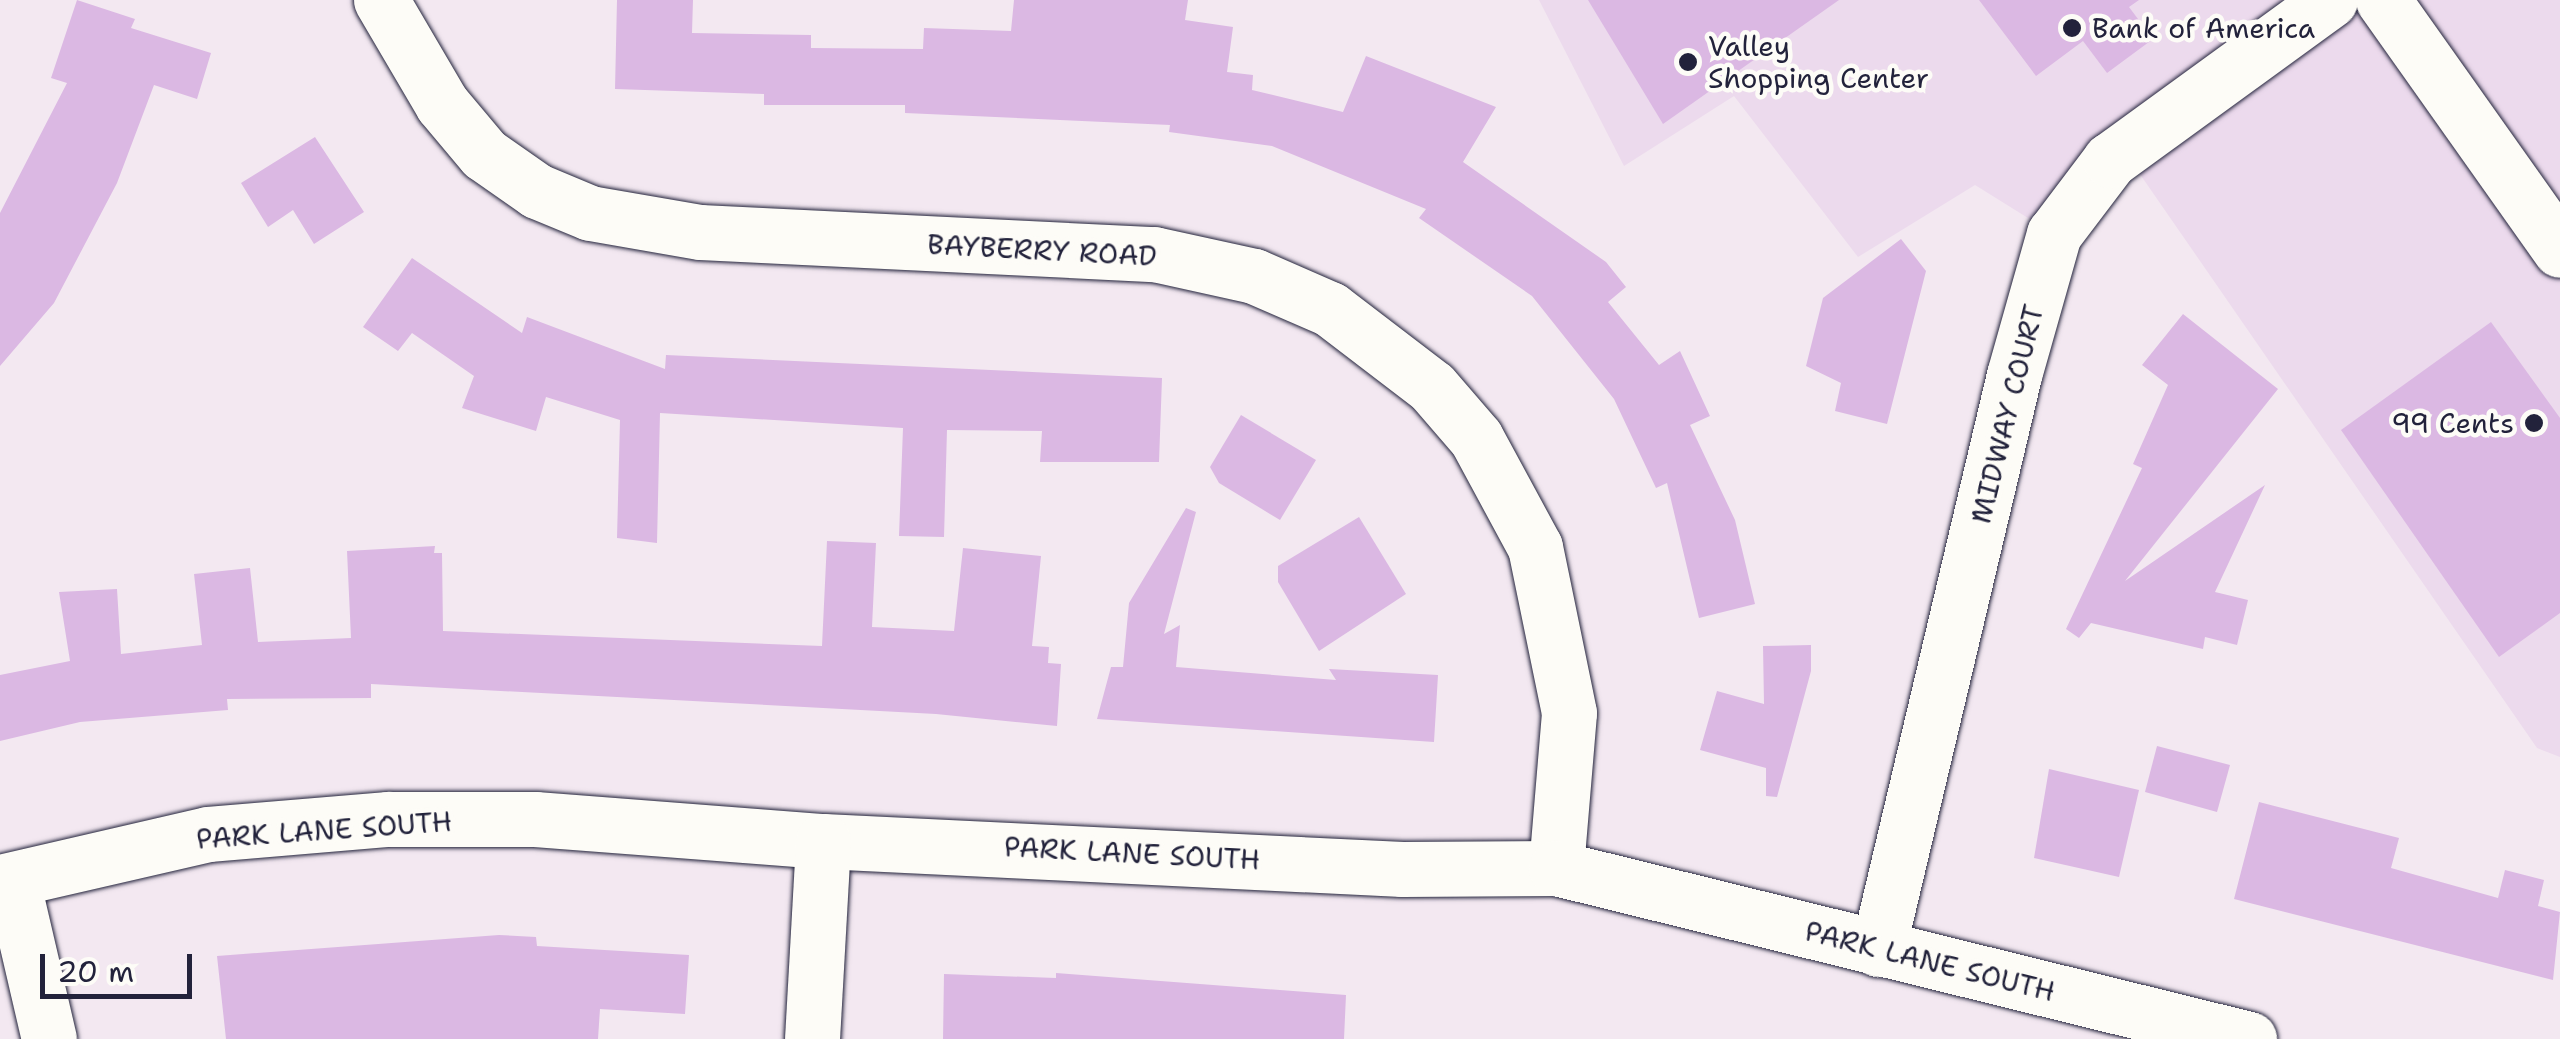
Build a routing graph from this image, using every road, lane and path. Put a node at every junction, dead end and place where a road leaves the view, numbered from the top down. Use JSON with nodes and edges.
{"nodes":[{"id":1,"x":381,"y":0,"type":"edge"},
{"id":2,"x":2330,"y":0,"type":"edge"},
{"id":3,"x":2382,"y":0,"type":"edge"},
{"id":4,"x":2560,"y":250,"type":"edge"},
{"id":5,"x":823,"y":841,"type":"junction"},
{"id":6,"x":1556,"y":868,"type":"junction"},
{"id":7,"x":6,"y":881,"type":"edge"},
{"id":8,"x":1878,"y":949,"type":"junction"},
{"id":9,"x":49,"y":1039,"type":"edge"},
{"id":10,"x":812,"y":1039,"type":"edge"},
{"id":11,"x":2249,"y":1039,"type":"edge"}],
"edges":[{"from":1,"to":6,"type":"street","name":"BAYBERRY ROAD"},
{"from":2,"to":8,"type":"street","name":"MIDWAY COURT"},
{"from":3,"to":4,"type":"street"},
{"from":5,"to":6,"type":"street","name":"PARK LANE SOUTH"},
{"from":5,"to":7,"type":"street","name":"PARK LANE SOUTH"},
{"from":5,"to":10,"type":"street"},
{"from":6,"to":8,"type":"street","name":"PARK LANE SOUTH"},
{"from":7,"to":9,"type":"street"},
{"from":8,"to":11,"type":"street","name":"PARK LANE SOUTH"}]}
